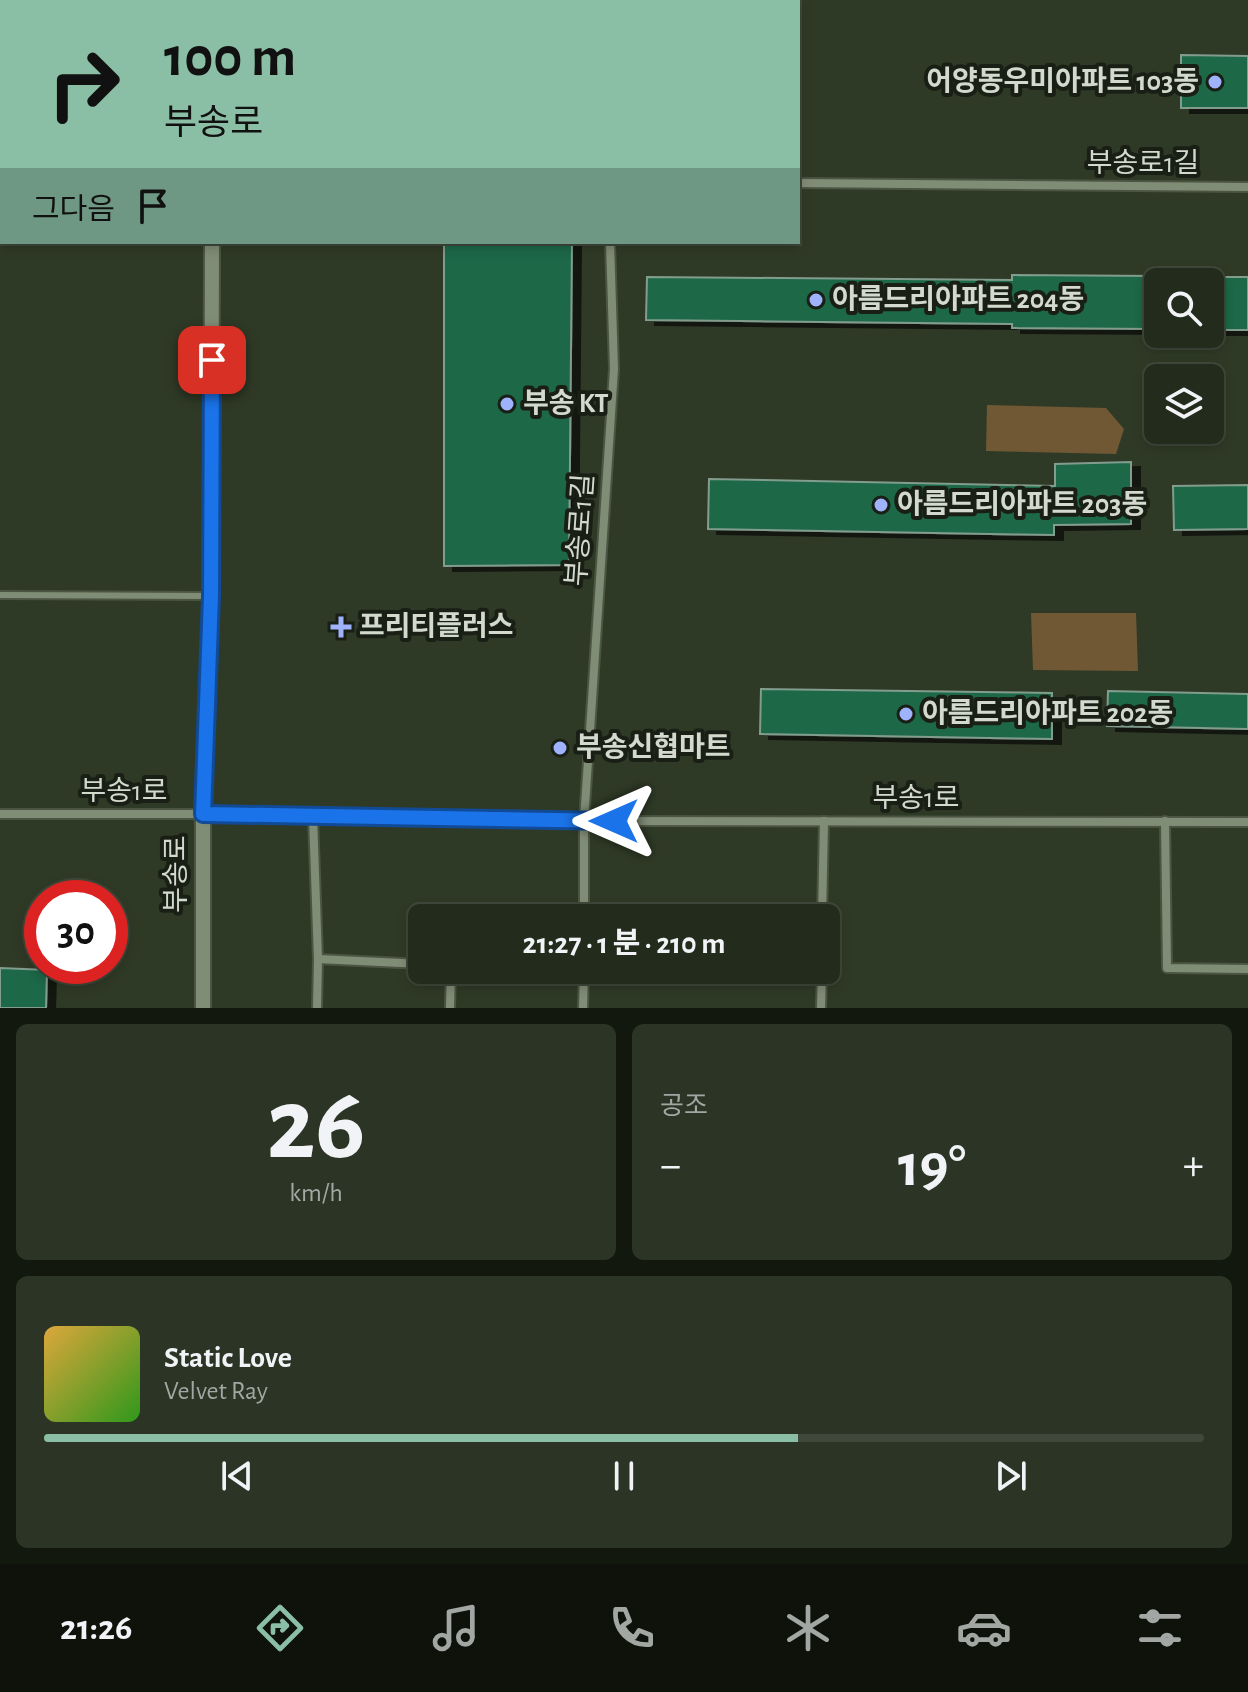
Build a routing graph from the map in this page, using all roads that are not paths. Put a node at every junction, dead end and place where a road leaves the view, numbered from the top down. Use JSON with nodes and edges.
{"nodes":[{"id":1,"x":800,"y":183,"type":"edge"},
{"id":2,"x":1248,"y":187,"type":"edge"},
{"id":3,"x":212,"y":244,"type":"edge"},
{"id":4,"x":610,"y":244,"type":"edge"},
{"id":5,"x":0,"y":595,"type":"edge"},
{"id":6,"x":211,"y":596,"type":"junction"},
{"id":7,"x":0,"y":814,"type":"edge"},
{"id":8,"x":203,"y":814,"type":"junction"},
{"id":9,"x":313,"y":817,"type":"junction"},
{"id":10,"x":584,"y":821,"type":"junction"},
{"id":11,"x":824,"y":821,"type":"junction"},
{"id":12,"x":1165,"y":821,"type":"junction"},
{"id":13,"x":1248,"y":822,"type":"edge"},
{"id":14,"x":584,"y":904,"type":"edge"},
{"id":15,"x":822,"y":904,"type":"edge"},
{"id":16,"x":318,"y":959,"type":"junction"},
{"id":17,"x":408,"y":963,"type":"edge"},
{"id":18,"x":1248,"y":969,"type":"edge"},
{"id":19,"x":451,"y":984,"type":"edge"},
{"id":20,"x":584,"y":984,"type":"edge"},
{"id":21,"x":822,"y":984,"type":"edge"},
{"id":22,"x":203,"y":1008,"type":"edge"},
{"id":23,"x":317,"y":1008,"type":"edge"},
{"id":24,"x":450,"y":1008,"type":"edge"},
{"id":25,"x":583,"y":1008,"type":"edge"},
{"id":26,"x":821,"y":1008,"type":"edge"}],
"edges":[{"from":1,"to":2,"type":"street","name":"부송로1길"},
{"from":3,"to":6,"type":"street","name":"부송로"},
{"from":4,"to":10,"type":"street","name":"부송로1길"},
{"from":5,"to":6,"type":"lane"},
{"from":6,"to":8,"type":"street","name":"부송로"},
{"from":7,"to":8,"type":"street","name":"부송1로"},
{"from":8,"to":9,"type":"street","name":"부송1로"},
{"from":8,"to":22,"type":"street","name":"부송로"},
{"from":9,"to":10,"type":"street","name":"부송1로"},
{"from":9,"to":16,"type":"street"},
{"from":10,"to":11,"type":"street","name":"부송1로"},
{"from":10,"to":14,"type":"street"},
{"from":11,"to":12,"type":"street","name":"부송1로"},
{"from":11,"to":15,"type":"street"},
{"from":12,"to":13,"type":"street","name":"부송1로"},
{"from":12,"to":18,"type":"street"},
{"from":16,"to":17,"type":"street"},
{"from":16,"to":23,"type":"street"},
{"from":19,"to":24,"type":"street"},
{"from":20,"to":25,"type":"street"},
{"from":21,"to":26,"type":"street"}]}
